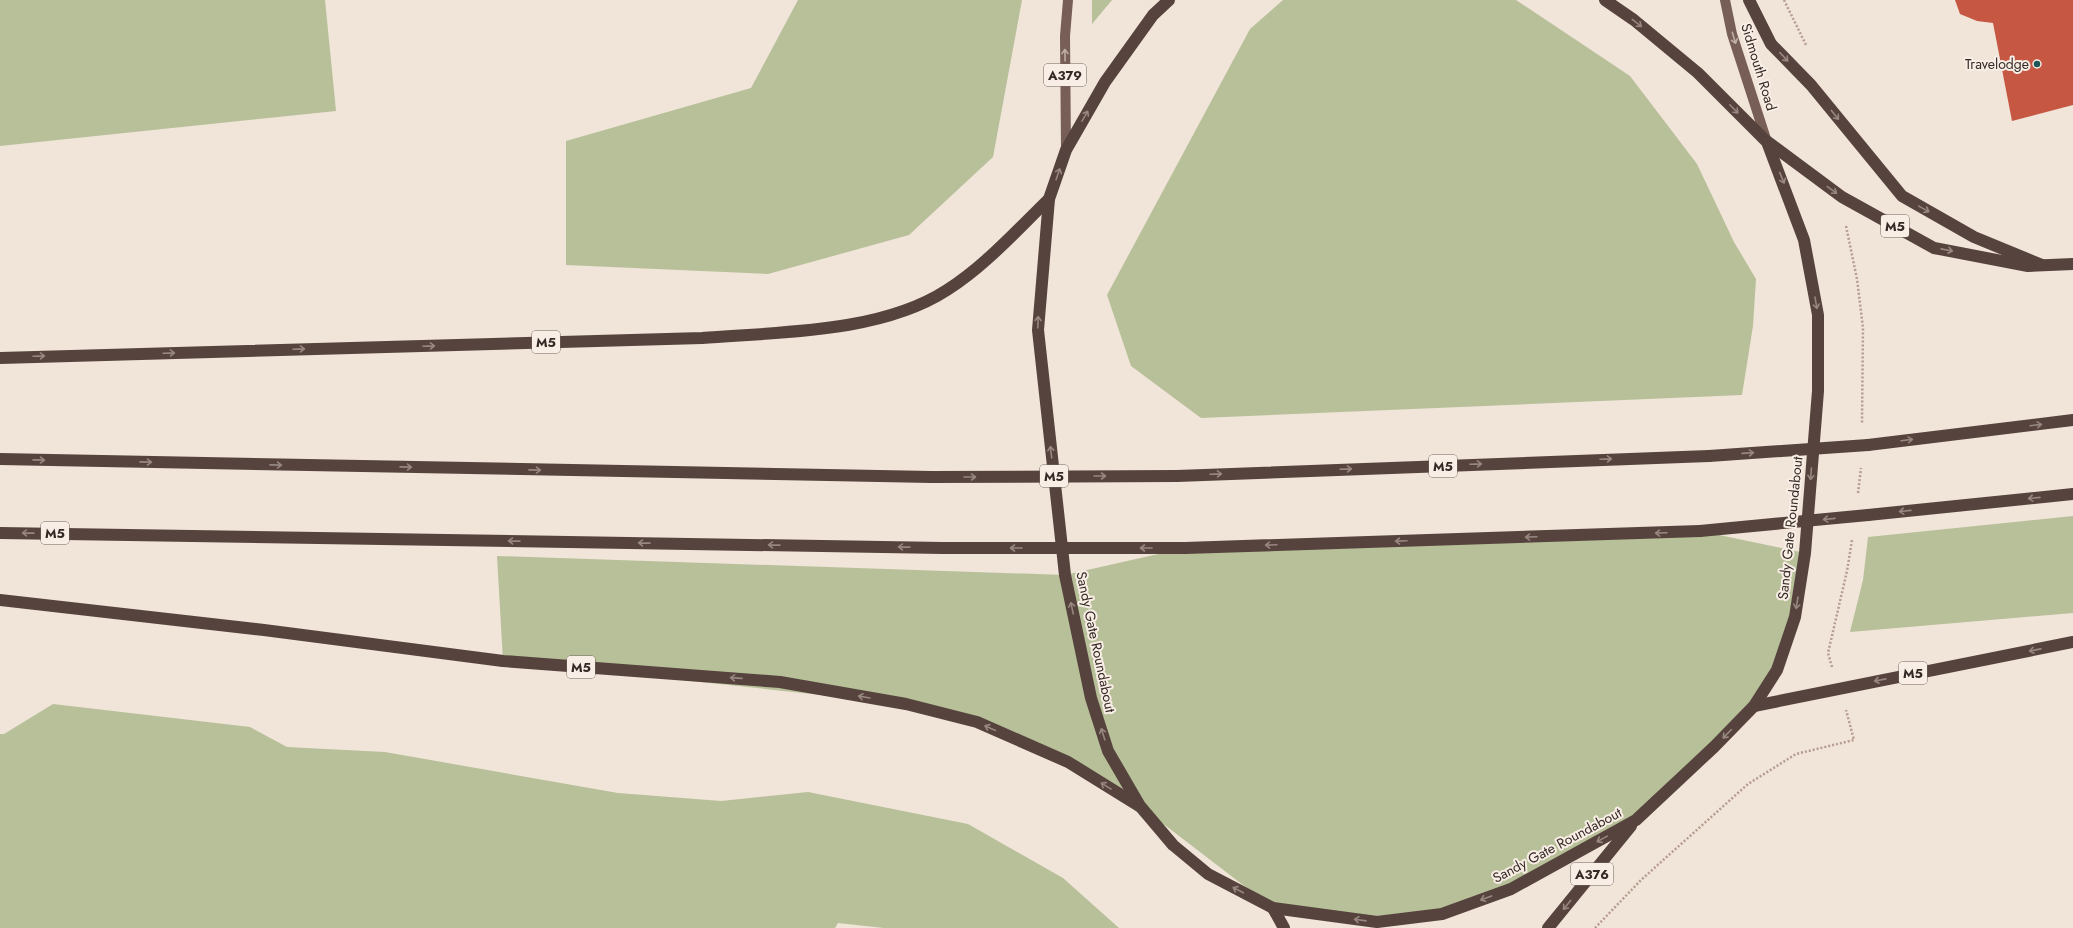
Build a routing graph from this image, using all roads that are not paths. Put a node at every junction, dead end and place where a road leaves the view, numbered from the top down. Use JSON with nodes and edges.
{"nodes":[{"id":1,"x":1068,"y":0,"type":"edge"},
{"id":2,"x":1169,"y":0,"type":"edge"},
{"id":3,"x":1605,"y":0,"type":"edge"},
{"id":4,"x":1725,"y":0,"type":"edge"},
{"id":5,"x":1749,"y":0,"type":"edge"},
{"id":6,"x":1767,"y":142,"type":"junction"},
{"id":7,"x":1066,"y":150,"type":"junction"},
{"id":8,"x":1049,"y":199,"type":"junction"},
{"id":9,"x":2073,"y":264,"type":"edge"},
{"id":10,"x":2042,"y":265,"type":"junction"},
{"id":11,"x":0,"y":358,"type":"edge"},
{"id":12,"x":2073,"y":420,"type":"edge"},
{"id":13,"x":0,"y":460,"type":"edge"},
{"id":14,"x":2073,"y":494,"type":"edge"},
{"id":15,"x":0,"y":532,"type":"edge"},
{"id":16,"x":0,"y":600,"type":"edge"},
{"id":17,"x":2073,"y":642,"type":"edge"},
{"id":18,"x":1754,"y":706,"type":"junction"},
{"id":19,"x":1140,"y":806,"type":"junction"},
{"id":20,"x":1636,"y":820,"type":"junction"},
{"id":21,"x":1273,"y":908,"type":"junction"},
{"id":22,"x":1284,"y":928,"type":"edge"},
{"id":23,"x":1548,"y":928,"type":"edge"}],
"edges":[{"from":7,"to":1,"type":"main road","number":"A379","one_way":true},
{"from":7,"to":2,"type":"highway","name":"Sandy Gate Roundabout","one_way":true},
{"from":3,"to":6,"type":"highway","name":"Sandy Gate Roundabout","one_way":true},
{"from":4,"to":6,"type":"main road","name":"Sidmouth Road","one_way":true},
{"from":5,"to":10,"type":"highway","number":"M5","one_way":true},
{"from":6,"to":10,"type":"highway","number":"M5","one_way":true},
{"from":6,"to":18,"type":"highway","name":"Sandy Gate Roundabout","one_way":true},
{"from":8,"to":7,"type":"highway","name":"Sandy Gate Roundabout","one_way":true},
{"from":11,"to":8,"type":"highway","number":"M5","one_way":true},
{"from":19,"to":8,"type":"highway","name":"Sandy Gate Roundabout","one_way":true},
{"from":9,"to":10,"type":"highway","number":"M5"},
{"from":13,"to":12,"type":"highway","number":"M5","one_way":true,"bridge":true},
{"from":14,"to":15,"type":"highway","number":"M5","one_way":true,"bridge":true},
{"from":19,"to":16,"type":"highway","number":"M5","one_way":true},
{"from":17,"to":18,"type":"highway","number":"M5","one_way":true},
{"from":18,"to":20,"type":"highway","name":"Sandy Gate Roundabout","one_way":true},
{"from":21,"to":19,"type":"highway","name":"Sandy Gate Roundabout","one_way":true},
{"from":20,"to":21,"type":"highway","name":"Sandy Gate Roundabout","one_way":true},
{"from":20,"to":23,"type":"highway","number":"A376","one_way":true},
{"from":21,"to":22,"type":"highway"}]}
